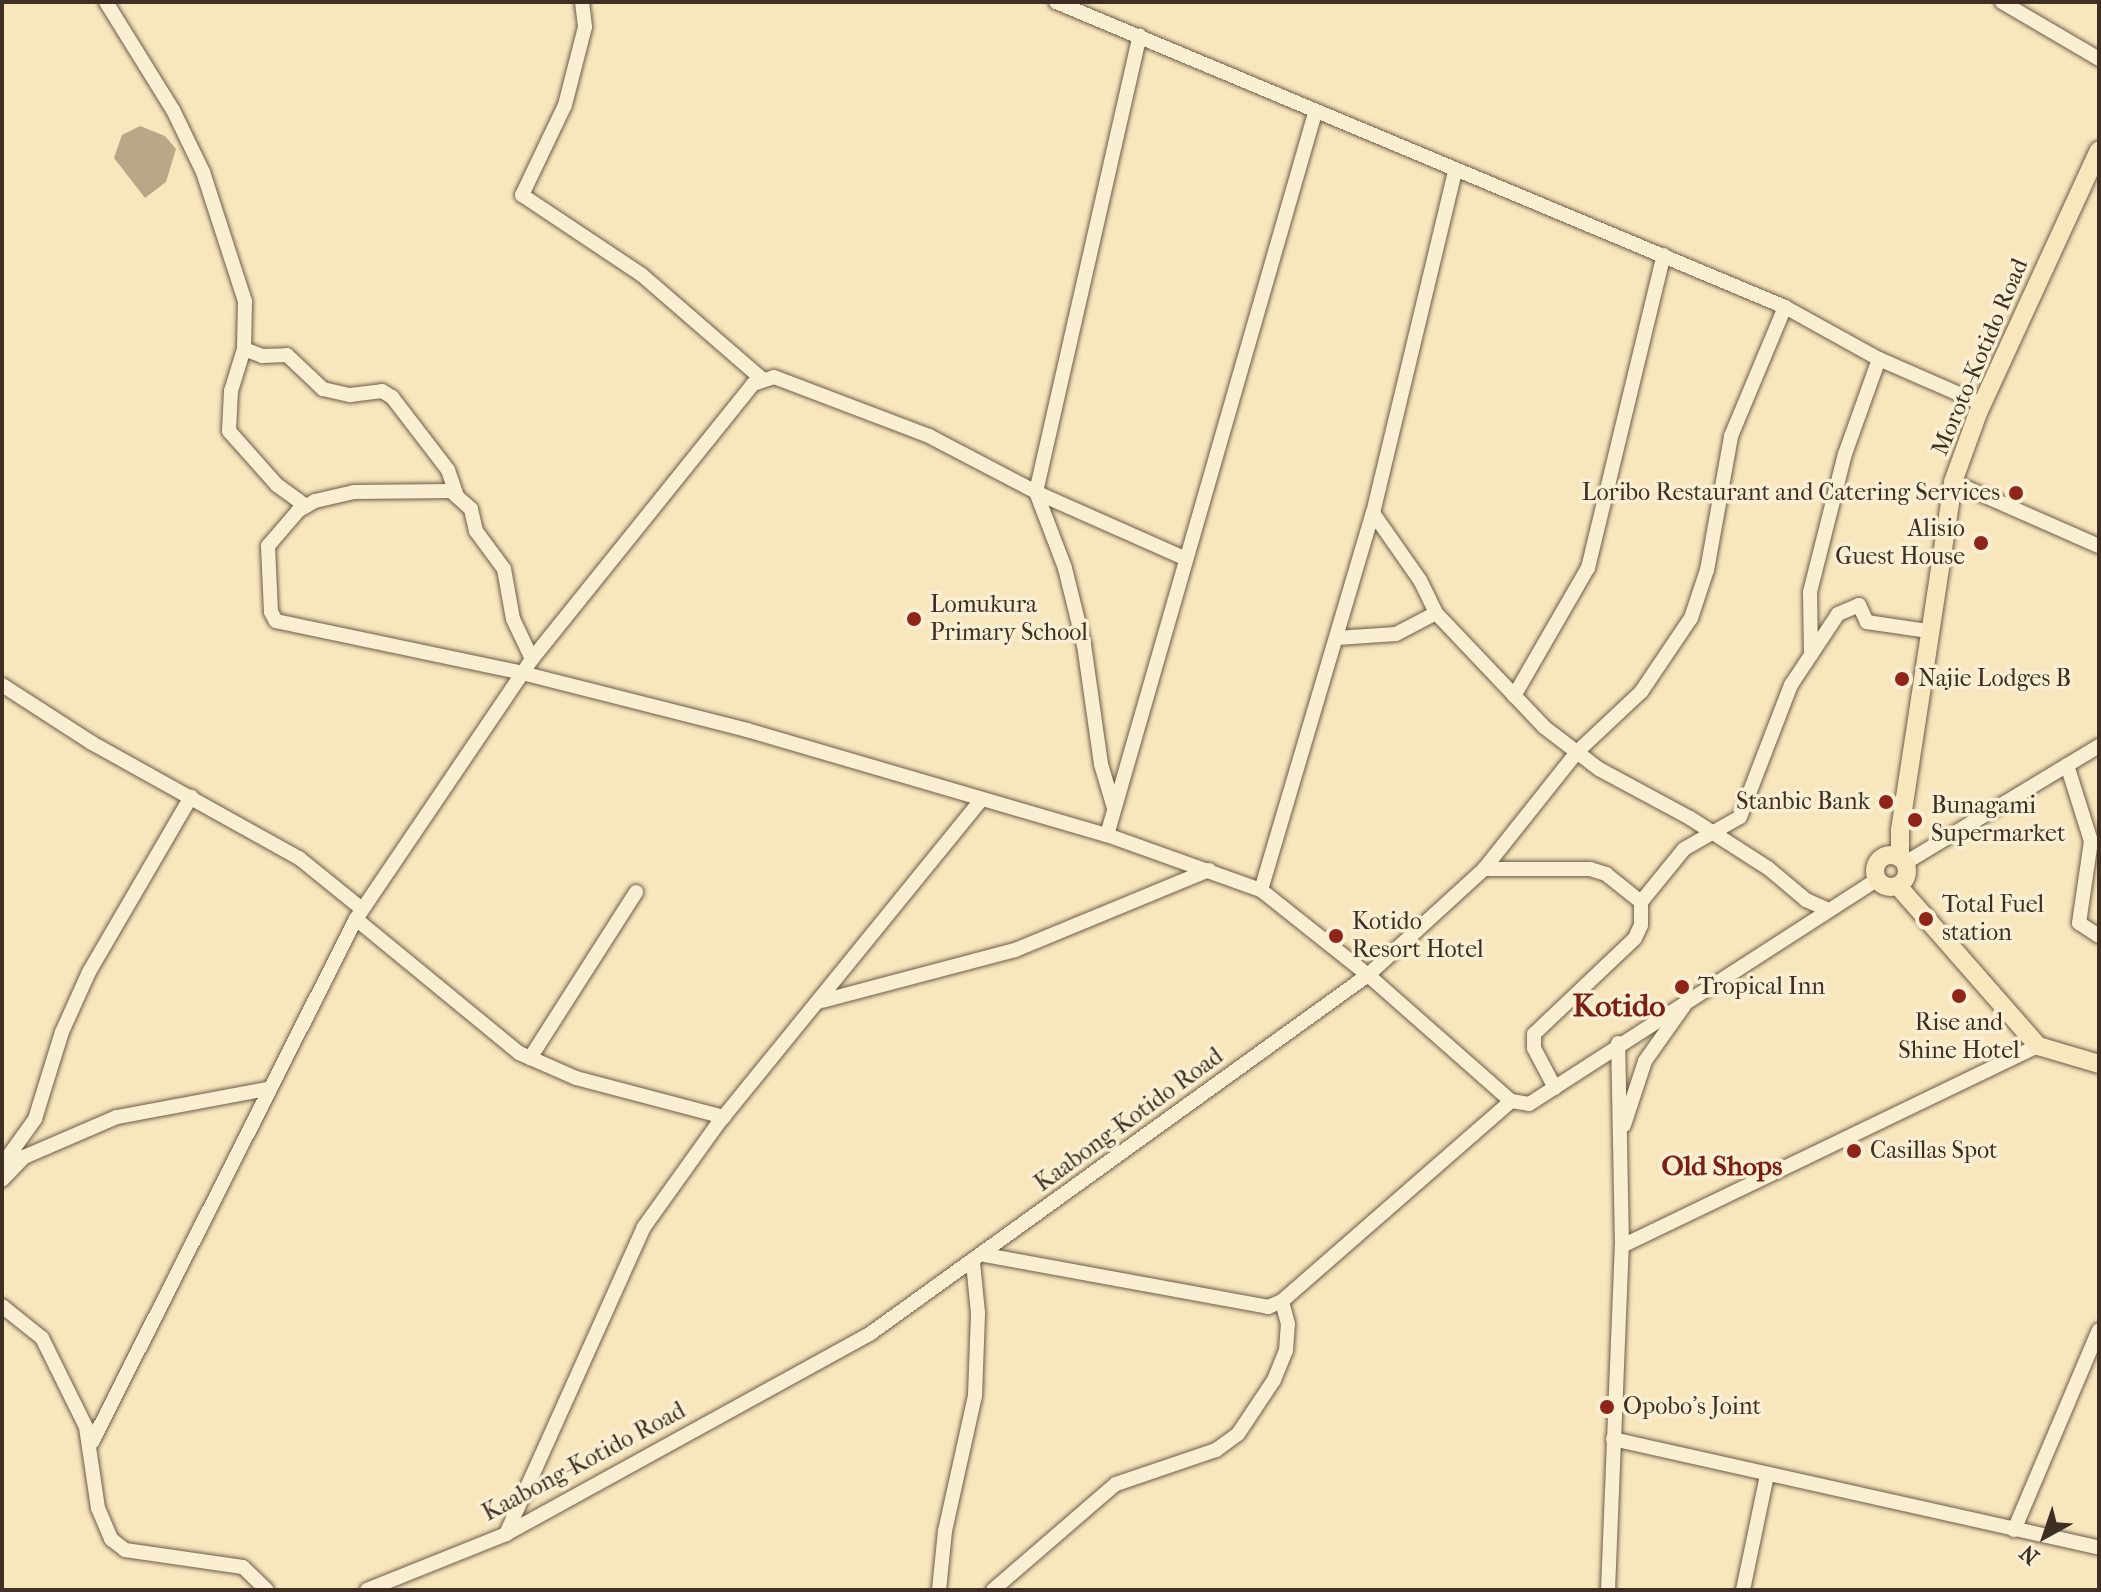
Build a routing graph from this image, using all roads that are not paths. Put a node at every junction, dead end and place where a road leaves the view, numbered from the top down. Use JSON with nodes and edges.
{"nodes":[{"id":1,"x":106,"y":2,"type":"edge"},
{"id":2,"x":582,"y":2,"type":"edge"},
{"id":3,"x":1056,"y":2,"type":"edge"},
{"id":4,"x":2002,"y":2,"type":"edge"},
{"id":5,"x":1140,"y":36,"type":"junction"},
{"id":6,"x":2099,"y":59,"type":"edge"},
{"id":7,"x":1315,"y":113,"type":"junction"},
{"id":8,"x":2099,"y":150,"type":"edge"},
{"id":9,"x":1455,"y":171,"type":"junction"},
{"id":10,"x":1664,"y":255,"type":"junction"},
{"id":11,"x":1785,"y":307,"type":"junction"},
{"id":12,"x":244,"y":349,"type":"junction"},
{"id":13,"x":1879,"y":359,"type":"junction"},
{"id":14,"x":761,"y":378,"type":"junction"},
{"id":15,"x":1982,"y":404,"type":"junction"},
{"id":16,"x":1953,"y":482,"type":"junction"},
{"id":17,"x":1036,"y":492,"type":"junction"},
{"id":18,"x":457,"y":496,"type":"junction"},
{"id":19,"x":306,"y":506,"type":"junction"},
{"id":20,"x":1373,"y":513,"type":"junction"},
{"id":21,"x":2099,"y":546,"type":"edge"},
{"id":22,"x":1184,"y":558,"type":"junction"},
{"id":23,"x":1436,"y":613,"type":"junction"},
{"id":24,"x":1928,"y":631,"type":"junction"},
{"id":25,"x":1337,"y":638,"type":"junction"},
{"id":26,"x":1811,"y":655,"type":"junction"},
{"id":27,"x":532,"y":659,"type":"junction"},
{"id":28,"x":522,"y":673,"type":"junction"},
{"id":29,"x":2,"y":685,"type":"edge"},
{"id":30,"x":1514,"y":696,"type":"junction"},
{"id":31,"x":2099,"y":746,"type":"edge"},
{"id":32,"x":1577,"y":752,"type":"junction"},
{"id":33,"x":2067,"y":765,"type":"junction"},
{"id":34,"x":191,"y":797,"type":"junction"},
{"id":35,"x":980,"y":801,"type":"junction"},
{"id":36,"x":1114,"y":808,"type":"junction"},
{"id":37,"x":1107,"y":835,"type":"junction"},
{"id":38,"x":1710,"y":835,"type":"junction"},
{"id":39,"x":1897,"y":859,"type":"junction"},
{"id":40,"x":1484,"y":869,"type":"junction"},
{"id":41,"x":1209,"y":870,"type":"junction"},
{"id":42,"x":1876,"y":880,"type":"junction"},
{"id":43,"x":1898,"y":886,"type":"junction"},
{"id":44,"x":1261,"y":890,"type":"junction"},
{"id":45,"x":636,"y":892,"type":"dead end"},
{"id":46,"x":1641,"y":902,"type":"junction"},
{"id":47,"x":1826,"y":909,"type":"junction"},
{"id":48,"x":359,"y":914,"type":"junction"},
{"id":49,"x":2099,"y":936,"type":"edge"},
{"id":50,"x":1368,"y":975,"type":"junction"},
{"id":51,"x":1695,"y":993,"type":"junction"},
{"id":52,"x":822,"y":1001,"type":"junction"},
{"id":53,"x":1618,"y":1043,"type":"junction"},
{"id":54,"x":2038,"y":1046,"type":"junction"},
{"id":55,"x":530,"y":1058,"type":"junction"},
{"id":56,"x":2099,"y":1064,"type":"edge"},
{"id":57,"x":1555,"y":1088,"type":"junction"},
{"id":58,"x":267,"y":1089,"type":"junction"},
{"id":59,"x":1511,"y":1101,"type":"junction"},
{"id":60,"x":724,"y":1117,"type":"junction"},
{"id":61,"x":1620,"y":1141,"type":"junction"},
{"id":62,"x":2,"y":1165,"type":"edge"},
{"id":63,"x":2,"y":1180,"type":"edge"},
{"id":64,"x":1622,"y":1246,"type":"junction"},
{"id":65,"x":979,"y":1259,"type":"junction"},
{"id":66,"x":1282,"y":1301,"type":"junction"},
{"id":67,"x":2,"y":1306,"type":"edge"},
{"id":68,"x":2099,"y":1330,"type":"edge"},
{"id":69,"x":1613,"y":1439,"type":"junction"},
{"id":70,"x":92,"y":1442,"type":"junction"},
{"id":71,"x":1767,"y":1475,"type":"junction"},
{"id":72,"x":2014,"y":1530,"type":"junction"},
{"id":73,"x":506,"y":1534,"type":"junction"},
{"id":74,"x":2099,"y":1548,"type":"edge"},
{"id":75,"x":267,"y":1590,"type":"edge"},
{"id":76,"x":367,"y":1590,"type":"edge"},
{"id":77,"x":939,"y":1590,"type":"edge"},
{"id":78,"x":993,"y":1590,"type":"edge"},
{"id":79,"x":1608,"y":1590,"type":"edge"},
{"id":80,"x":1743,"y":1590,"type":"edge"}],
"edges":[{"from":1,"to":12,"type":"street"},
{"from":2,"to":14,"type":"street"},
{"from":3,"to":5,"type":"street"},
{"from":4,"to":6,"type":"street"},
{"from":5,"to":7,"type":"street"},
{"from":5,"to":17,"type":"street"},
{"from":7,"to":9,"type":"street"},
{"from":7,"to":22,"type":"street"},
{"from":8,"to":15,"type":"main road","name":"Moroto-Kotido Road"},
{"from":9,"to":10,"type":"street"},
{"from":9,"to":20,"type":"street"},
{"from":10,"to":11,"type":"street"},
{"from":10,"to":30,"type":"street"},
{"from":11,"to":13,"type":"street"},
{"from":11,"to":32,"type":"street","name":"Kaabong-Kotido Road"},
{"from":12,"to":18,"type":"street"},
{"from":12,"to":19,"type":"street"},
{"from":13,"to":15,"type":"street"},
{"from":13,"to":26,"type":"street"},
{"from":14,"to":17,"type":"street"},
{"from":14,"to":27,"type":"street"},
{"from":15,"to":16,"type":"main road","name":"Moroto-Kotido Road"},
{"from":16,"to":21,"type":"street"},
{"from":16,"to":24,"type":"main road","name":"Moroto-Kotido Road"},
{"from":17,"to":22,"type":"street"},
{"from":17,"to":36,"type":"street"},
{"from":18,"to":19,"type":"street"},
{"from":18,"to":27,"type":"street"},
{"from":19,"to":28,"type":"street"},
{"from":20,"to":23,"type":"street"},
{"from":20,"to":25,"type":"street"},
{"from":22,"to":36,"type":"street"},
{"from":23,"to":25,"type":"street"},
{"from":23,"to":30,"type":"street"},
{"from":24,"to":26,"type":"street"},
{"from":24,"to":39,"type":"main road","name":"Moroto-Kotido Road"},
{"from":25,"to":44,"type":"street"},
{"from":26,"to":38,"type":"street"},
{"from":27,"to":28,"type":"street"},
{"from":28,"to":35,"type":"street"},
{"from":28,"to":48,"type":"street"},
{"from":29,"to":34,"type":"street"},
{"from":30,"to":32,"type":"street"},
{"from":31,"to":33,"type":"street"},
{"from":32,"to":38,"type":"street"},
{"from":32,"to":40,"type":"street","name":"Kaabong-Kotido Road"},
{"from":33,"to":39,"type":"street"},
{"from":33,"to":49,"type":"street"},
{"from":34,"to":48,"type":"street"},
{"from":34,"to":62,"type":"street"},
{"from":35,"to":37,"type":"street"},
{"from":35,"to":52,"type":"street"},
{"from":36,"to":37,"type":"street"},
{"from":37,"to":41,"type":"street"},
{"from":38,"to":46,"type":"street"},
{"from":38,"to":47,"type":"street"},
{"from":39,"to":42,"type":"main road"},
{"from":39,"to":43,"type":"main road"},
{"from":40,"to":46,"type":"street"},
{"from":40,"to":50,"type":"street","name":"Kaabong-Kotido Road"},
{"from":41,"to":44,"type":"street"},
{"from":41,"to":52,"type":"street"},
{"from":42,"to":43,"type":"main road"},
{"from":42,"to":47,"type":"street"},
{"from":43,"to":54,"type":"main road"},
{"from":44,"to":50,"type":"street"},
{"from":45,"to":55,"type":"street"},
{"from":46,"to":57,"type":"street"},
{"from":47,"to":51,"type":"street"},
{"from":48,"to":55,"type":"street"},
{"from":48,"to":58,"type":"street"},
{"from":50,"to":59,"type":"street"},
{"from":50,"to":65,"type":"street","name":"Kaabong-Kotido Road"},
{"from":51,"to":53,"type":"street"},
{"from":51,"to":61,"type":"street"},
{"from":52,"to":60,"type":"street"},
{"from":53,"to":57,"type":"street"},
{"from":53,"to":61,"type":"street"},
{"from":54,"to":56,"type":"main road"},
{"from":54,"to":64,"type":"street"},
{"from":55,"to":60,"type":"street"},
{"from":57,"to":59,"type":"street"},
{"from":58,"to":63,"type":"street"},
{"from":58,"to":70,"type":"street"},
{"from":59,"to":66,"type":"street"},
{"from":60,"to":73,"type":"street"},
{"from":61,"to":64,"type":"street"},
{"from":64,"to":69,"type":"street"},
{"from":65,"to":66,"type":"street"},
{"from":65,"to":73,"type":"street","name":"Kaabong-Kotido Road"},
{"from":65,"to":77,"type":"street"},
{"from":66,"to":78,"type":"street"},
{"from":67,"to":70,"type":"street"},
{"from":68,"to":72,"type":"street"},
{"from":69,"to":71,"type":"street"},
{"from":69,"to":79,"type":"street"},
{"from":70,"to":75,"type":"street"},
{"from":71,"to":72,"type":"street"},
{"from":71,"to":80,"type":"street"},
{"from":72,"to":74,"type":"street"},
{"from":73,"to":76,"type":"street","name":"Kaabong-Kotido Road"}]}
